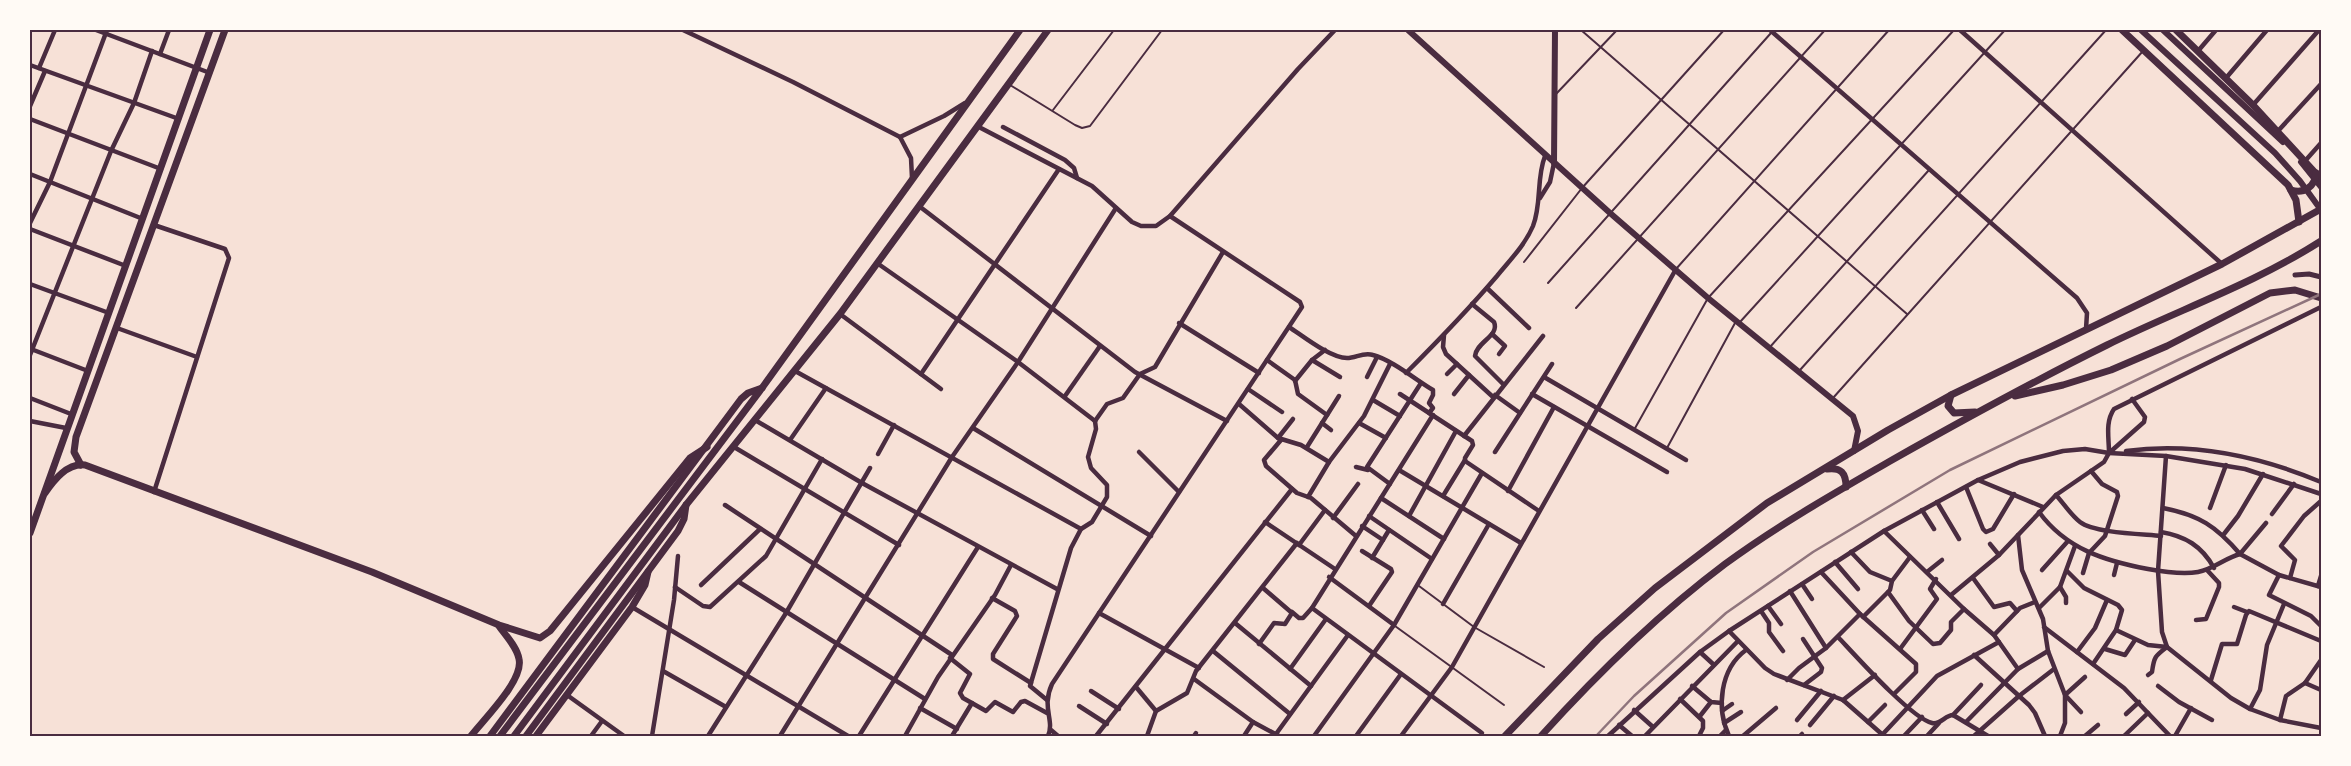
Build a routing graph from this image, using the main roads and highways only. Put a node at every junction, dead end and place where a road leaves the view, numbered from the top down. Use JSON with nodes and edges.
{"nodes":[{"id":1,"x":210,"y":30,"type":"edge"},
{"id":2,"x":225,"y":30,"type":"edge"},
{"id":3,"x":1020,"y":30,"type":"edge"},
{"id":4,"x":1048,"y":30,"type":"edge"},
{"id":5,"x":1408,"y":30,"type":"edge"},
{"id":6,"x":1555,"y":30,"type":"edge"},
{"id":7,"x":2122,"y":30,"type":"edge"},
{"id":8,"x":2141,"y":30,"type":"edge"},
{"id":9,"x":2163,"y":30,"type":"edge"},
{"id":10,"x":2176,"y":30,"type":"edge"},
{"id":11,"x":1554,"y":163,"type":"junction"},
{"id":12,"x":2318,"y":176,"type":"edge"},
{"id":13,"x":2321,"y":187,"type":"edge"},
{"id":14,"x":2291,"y":190,"type":"junction"},
{"id":15,"x":2321,"y":209,"type":"edge"},
{"id":16,"x":2299,"y":222,"type":"junction"},
{"id":17,"x":2321,"y":240,"type":"edge"},
{"id":18,"x":2321,"y":298,"type":"edge"},
{"id":19,"x":762,"y":388,"type":"junction"},
{"id":20,"x":1951,"y":395,"type":"junction"},
{"id":21,"x":2004,"y":398,"type":"junction"},
{"id":22,"x":76,"y":400,"type":"junction"},
{"id":23,"x":88,"y":406,"type":"junction"},
{"id":24,"x":1979,"y":411,"type":"junction"},
{"id":25,"x":707,"y":448,"type":"junction"},
{"id":26,"x":1854,"y":451,"type":"junction"},
{"id":27,"x":81,"y":465,"type":"junction"},
{"id":28,"x":1825,"y":469,"type":"junction"},
{"id":29,"x":1846,"y":487,"type":"junction"},
{"id":30,"x":45,"y":493,"type":"junction"},
{"id":31,"x":686,"y":505,"type":"junction"},
{"id":32,"x":30,"y":533,"type":"edge"},
{"id":33,"x":648,"y":570,"type":"junction"},
{"id":34,"x":499,"y":625,"type":"junction"},
{"id":35,"x":471,"y":736,"type":"edge"},
{"id":36,"x":490,"y":736,"type":"edge"},
{"id":37,"x":500,"y":736,"type":"edge"},
{"id":38,"x":514,"y":736,"type":"edge"},
{"id":39,"x":526,"y":736,"type":"edge"},
{"id":40,"x":536,"y":736,"type":"edge"},
{"id":41,"x":1505,"y":736,"type":"edge"},
{"id":42,"x":1541,"y":736,"type":"edge"}],
"edges":[{"from":1,"to":22,"type":"main road"},
{"from":2,"to":23,"type":"main road"},
{"from":3,"to":19,"type":"main road"},
{"from":4,"to":31,"type":"main road"},
{"from":5,"to":11,"type":"main road"},
{"from":6,"to":11,"type":"main road"},
{"from":7,"to":14,"type":"main road"},
{"from":8,"to":15,"type":"main road"},
{"from":9,"to":13,"type":"main road"},
{"from":10,"to":12,"type":"main road"},
{"from":11,"to":26,"type":"main road"},
{"from":12,"to":14,"type":"main road"},
{"from":14,"to":16,"type":"main road"},
{"from":15,"to":16,"type":"main road"},
{"from":16,"to":20,"type":"main road"},
{"from":17,"to":21,"type":"main road"},
{"from":18,"to":21,"type":"main road"},
{"from":19,"to":25,"type":"main road"},
{"from":19,"to":37,"type":"main road"},
{"from":20,"to":24,"type":"main road"},
{"from":20,"to":26,"type":"main road"},
{"from":21,"to":24,"type":"main road"},
{"from":22,"to":23,"type":"main road"},
{"from":22,"to":30,"type":"main road"},
{"from":23,"to":27,"type":"main road"},
{"from":24,"to":29,"type":"main road"},
{"from":25,"to":34,"type":"main road"},
{"from":25,"to":36,"type":"main road"},
{"from":26,"to":28,"type":"main road"},
{"from":27,"to":30,"type":"main road"},
{"from":27,"to":34,"type":"main road"},
{"from":28,"to":29,"type":"main road"},
{"from":28,"to":41,"type":"main road"},
{"from":29,"to":42,"type":"main road"},
{"from":30,"to":32,"type":"main road"},
{"from":31,"to":33,"type":"main road"},
{"from":31,"to":38,"type":"main road"},
{"from":33,"to":39,"type":"main road"},
{"from":33,"to":40,"type":"main road"},
{"from":34,"to":35,"type":"main road"}]}
